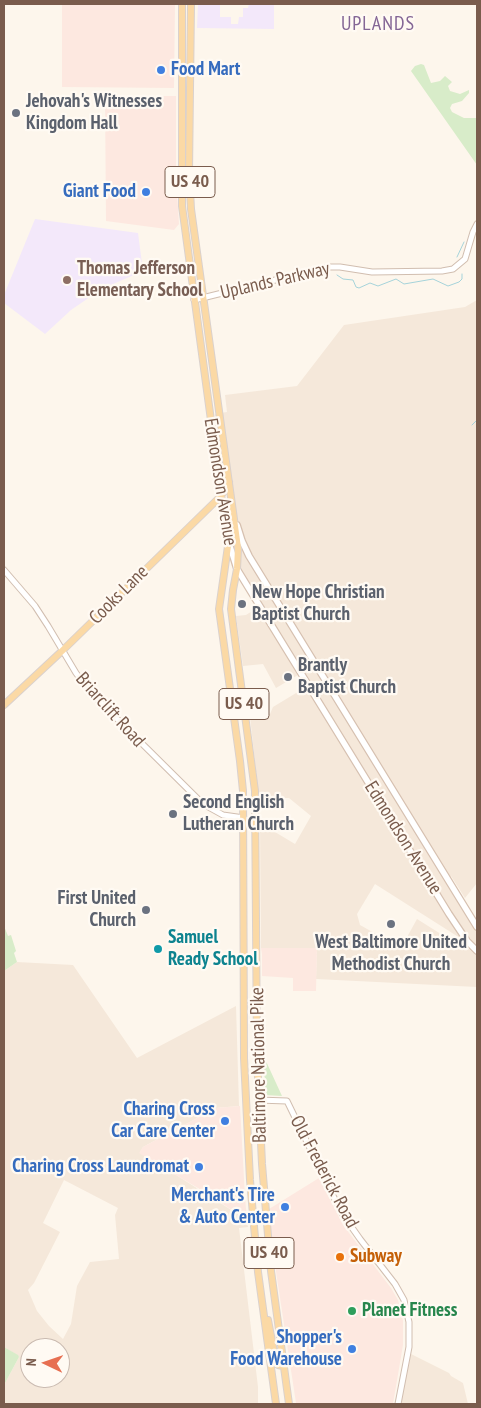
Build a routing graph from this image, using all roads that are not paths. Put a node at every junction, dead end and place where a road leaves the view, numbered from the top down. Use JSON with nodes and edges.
{"nodes":[{"id":1,"x":182,"y":4,"type":"edge"},
{"id":2,"x":191,"y":4,"type":"edge"},
{"id":3,"x":477,"y":224,"type":"edge"},
{"id":4,"x":203,"y":298,"type":"junction"},
{"id":5,"x":194,"y":300,"type":"junction"},
{"id":6,"x":229,"y":482,"type":"junction"},
{"id":7,"x":221,"y":496,"type":"junction"},
{"id":8,"x":234,"y":516,"type":"junction"},
{"id":9,"x":227,"y":536,"type":"junction"},
{"id":10,"x":238,"y":569,"type":"junction"},
{"id":11,"x":4,"y":570,"type":"edge"},
{"id":12,"x":62,"y":651,"type":"junction"},
{"id":13,"x":4,"y":706,"type":"edge"},
{"id":14,"x":244,"y":818,"type":"junction"},
{"id":15,"x":477,"y":927,"type":"edge"},
{"id":16,"x":477,"y":951,"type":"edge"},
{"id":17,"x":258,"y":1100,"type":"junction"},
{"id":18,"x":258,"y":1272,"type":"junction"},
{"id":19,"x":283,"y":1366,"type":"junction"},
{"id":20,"x":276,"y":1404,"type":"edge"},
{"id":21,"x":290,"y":1404,"type":"edge"},
{"id":22,"x":398,"y":1404,"type":"edge"}],
"edges":[{"from":1,"to":5,"type":"main road","name":"Edmondson Avenue","number":"US 40"},
{"from":2,"to":4,"type":"main road","name":"Edmondson Avenue","number":"US 40"},
{"from":3,"to":4,"type":"street","name":"Uplands Parkway"},
{"from":4,"to":5,"type":"street","name":"Uplands Parkway"},
{"from":4,"to":6,"type":"main road","name":"Edmondson Avenue","number":"US 40"},
{"from":5,"to":7,"type":"main road","name":"Edmondson Avenue","number":"US 40"},
{"from":6,"to":7,"type":"main road","name":"Cooks Lane"},
{"from":6,"to":8,"type":"main road","name":"Edmondson Avenue","number":"US 40"},
{"from":7,"to":9,"type":"main road","name":"Edmondson Avenue","number":"US 40"},
{"from":7,"to":12,"type":"main road","name":"Cooks Lane"},
{"from":8,"to":10,"type":"main road","name":"Baltimore National Pike","number":"US 40"},
{"from":8,"to":15,"type":"main road","name":"Edmondson Avenue"},
{"from":9,"to":10,"type":"main road","name":"Edmondson Avenue"},
{"from":9,"to":14,"type":"main road","name":"Baltimore National Pike","number":"US 40"},
{"from":10,"to":16,"type":"main road","name":"Edmondson Avenue"},
{"from":10,"to":17,"type":"main road","name":"Baltimore National Pike","number":"US 40"},
{"from":11,"to":12,"type":"street","name":"Briarclift Road"},
{"from":12,"to":13,"type":"main road","name":"Cooks Lane"},
{"from":12,"to":14,"type":"street","name":"Briarclift Road"},
{"from":14,"to":18,"type":"main road","name":"Baltimore National Pike","number":"US 40"},
{"from":17,"to":19,"type":"main road","name":"Baltimore National Pike","number":"US 40"},
{"from":17,"to":22,"type":"street","name":"Old Frederick Road"},
{"from":18,"to":19,"type":"main road"},
{"from":18,"to":20,"type":"main road","name":"Baltimore National Pike","number":"US 40"},
{"from":19,"to":21,"type":"main road","name":"Baltimore National Pike","number":"US 40"}]}
